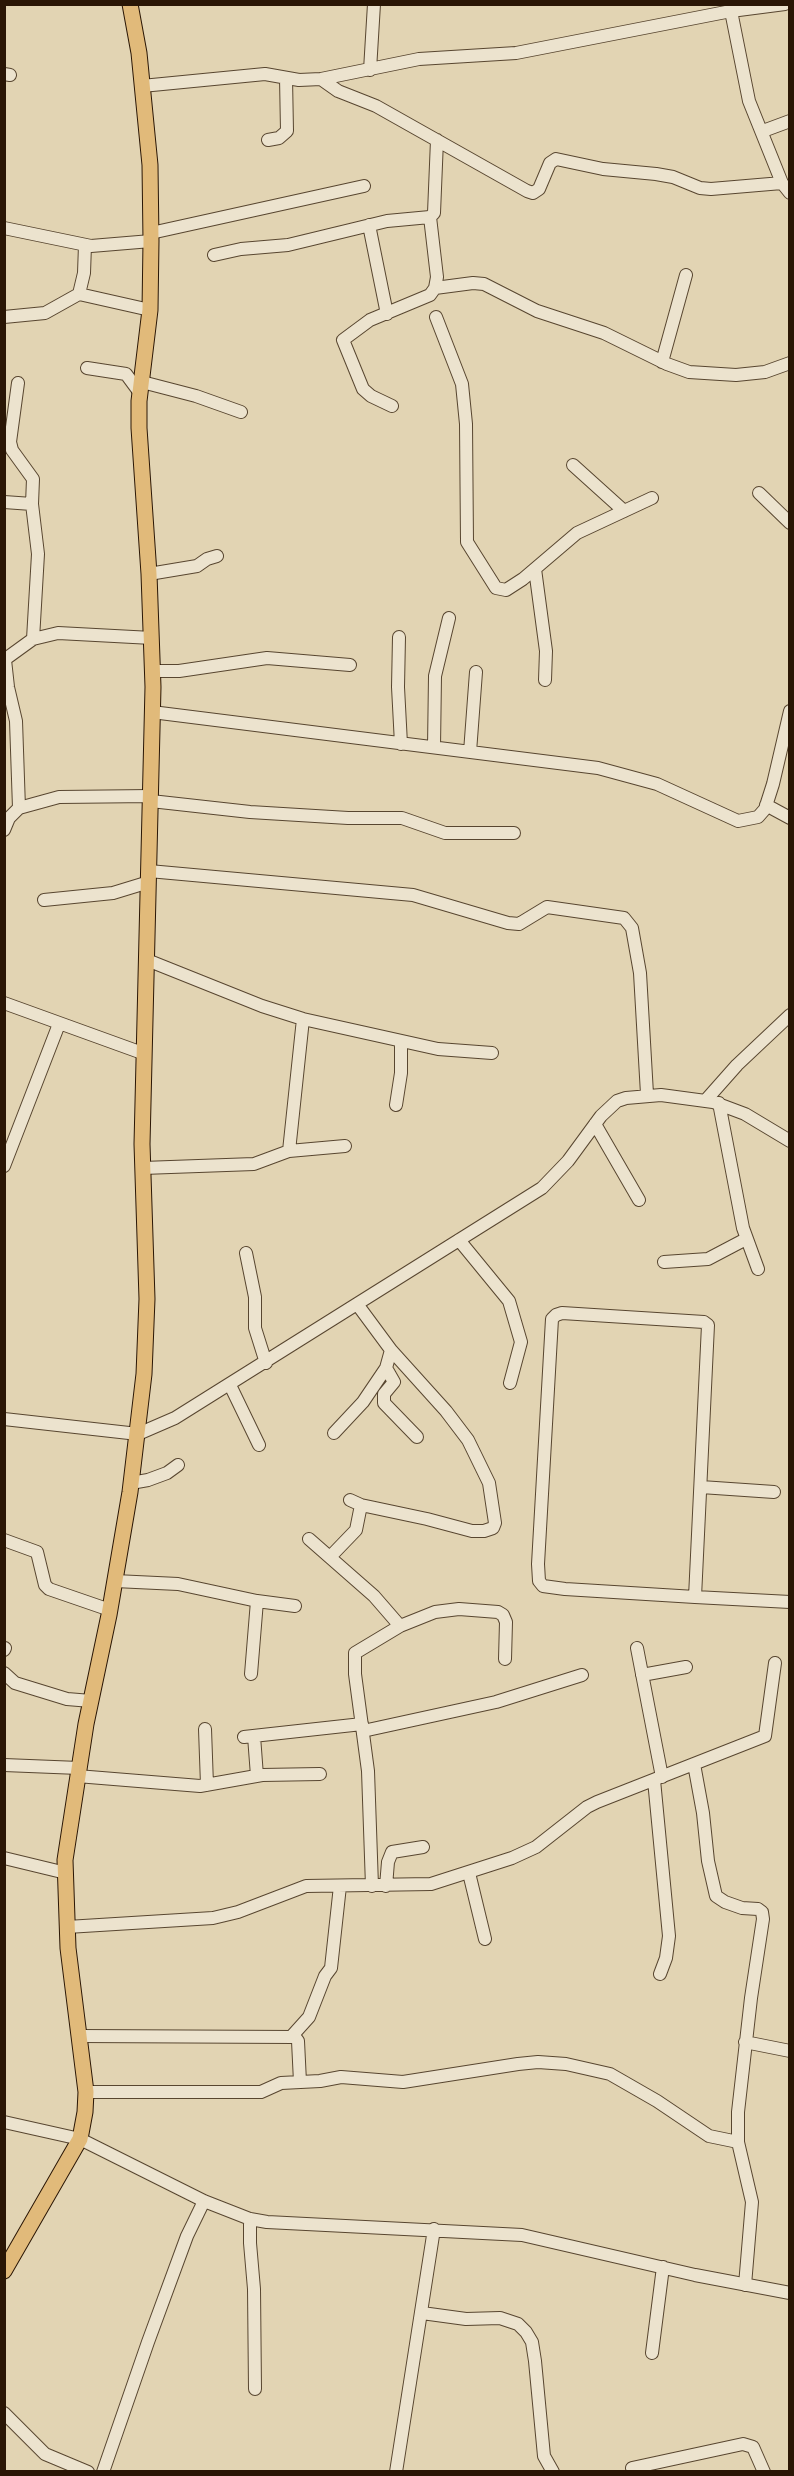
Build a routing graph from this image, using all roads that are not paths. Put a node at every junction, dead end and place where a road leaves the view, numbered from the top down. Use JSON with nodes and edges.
{"nodes":[{"id":1,"x":130,"y":4,"type":"edge"},
{"id":2,"x":374,"y":4,"type":"edge"},
{"id":3,"x":785,"y":4,"type":"edge"},
{"id":4,"x":731,"y":11,"type":"junction"},
{"id":5,"x":370,"y":70,"type":"junction"},
{"id":6,"x":286,"y":78,"type":"junction"},
{"id":7,"x":321,"y":79,"type":"junction"},
{"id":8,"x":142,"y":86,"type":"junction"},
{"id":9,"x":789,"y":121,"type":"edge"},
{"id":10,"x":763,"y":131,"type":"junction"},
{"id":11,"x":268,"y":140,"type":"dead end"},
{"id":12,"x":437,"y":140,"type":"junction"},
{"id":13,"x":364,"y":186,"type":"dead end"},
{"id":14,"x":786,"y":188,"type":"edge"},
{"id":15,"x":430,"y":216,"type":"junction"},
{"id":16,"x":369,"y":225,"type":"junction"},
{"id":17,"x":4,"y":228,"type":"edge"},
{"id":18,"x":151,"y":237,"type":"junction"},
{"id":19,"x":85,"y":245,"type":"junction"},
{"id":20,"x":214,"y":255,"type":"dead end"},
{"id":21,"x":686,"y":275,"type":"dead end"},
{"id":22,"x":435,"y":288,"type":"junction"},
{"id":23,"x":79,"y":294,"type":"junction"},
{"id":24,"x":150,"y":310,"type":"junction"},
{"id":25,"x":387,"y":314,"type":"junction"},
{"id":26,"x":4,"y":317,"type":"edge"},
{"id":27,"x":436,"y":317,"type":"dead end"},
{"id":28,"x":662,"y":362,"type":"junction"},
{"id":29,"x":789,"y":363,"type":"edge"},
{"id":30,"x":87,"y":368,"type":"dead end"},
{"id":31,"x":18,"y":383,"type":"dead end"},
{"id":32,"x":141,"y":388,"type":"junction"},
{"id":33,"x":392,"y":406,"type":"dead end"},
{"id":34,"x":241,"y":412,"type":"dead end"},
{"id":35,"x":8,"y":448,"type":"edge"},
{"id":36,"x":573,"y":465,"type":"dead end"},
{"id":37,"x":759,"y":493,"type":"dead end"},
{"id":38,"x":652,"y":498,"type":"dead end"},
{"id":39,"x":4,"y":502,"type":"edge"},
{"id":40,"x":32,"y":504,"type":"junction"},
{"id":41,"x":624,"y":511,"type":"junction"},
{"id":42,"x":789,"y":523,"type":"edge"},
{"id":43,"x":217,"y":556,"type":"dead end"},
{"id":44,"x":535,"y":568,"type":"junction"},
{"id":45,"x":149,"y":574,"type":"junction"},
{"id":46,"x":449,"y":618,"type":"dead end"},
{"id":47,"x":399,"y":637,"type":"dead end"},
{"id":48,"x":152,"y":638,"type":"junction"},
{"id":49,"x":33,"y":639,"type":"junction"},
{"id":50,"x":5,"y":660,"type":"edge"},
{"id":51,"x":350,"y":665,"type":"dead end"},
{"id":52,"x":153,"y":671,"type":"junction"},
{"id":53,"x":476,"y":672,"type":"dead end"},
{"id":54,"x":545,"y":680,"type":"dead end"},
{"id":55,"x":789,"y":711,"type":"edge"},
{"id":56,"x":152,"y":712,"type":"junction"},
{"id":57,"x":401,"y":744,"type":"junction"},
{"id":58,"x":434,"y":747,"type":"junction"},
{"id":59,"x":470,"y":752,"type":"junction"},
{"id":60,"x":151,"y":798,"type":"junction"},
{"id":61,"x":766,"y":805,"type":"junction"},
{"id":62,"x":19,"y":808,"type":"junction"},
{"id":63,"x":789,"y":819,"type":"edge"},
{"id":64,"x":4,"y":830,"type":"edge"},
{"id":65,"x":514,"y":833,"type":"dead end"},
{"id":66,"x":149,"y":876,"type":"junction"},
{"id":67,"x":44,"y":900,"type":"dead end"},
{"id":68,"x":147,"y":960,"type":"junction"},
{"id":69,"x":4,"y":1003,"type":"edge"},
{"id":70,"x":789,"y":1015,"type":"edge"},
{"id":71,"x":303,"y":1019,"type":"junction"},
{"id":72,"x":59,"y":1024,"type":"junction"},
{"id":73,"x":401,"y":1041,"type":"junction"},
{"id":74,"x":492,"y":1053,"type":"dead end"},
{"id":75,"x":145,"y":1054,"type":"junction"},
{"id":76,"x":646,"y":1094,"type":"junction"},
{"id":77,"x":706,"y":1101,"type":"junction"},
{"id":78,"x":719,"y":1103,"type":"junction"},
{"id":79,"x":396,"y":1105,"type":"dead end"},
{"id":80,"x":596,"y":1124,"type":"junction"},
{"id":81,"x":789,"y":1141,"type":"edge"},
{"id":82,"x":345,"y":1146,"type":"dead end"},
{"id":83,"x":289,"y":1151,"type":"junction"},
{"id":84,"x":4,"y":1166,"type":"edge"},
{"id":85,"x":143,"y":1168,"type":"junction"},
{"id":86,"x":639,"y":1200,"type":"dead end"},
{"id":87,"x":746,"y":1239,"type":"junction"},
{"id":88,"x":459,"y":1240,"type":"junction"},
{"id":89,"x":246,"y":1253,"type":"dead end"},
{"id":90,"x":664,"y":1262,"type":"dead end"},
{"id":91,"x":758,"y":1269,"type":"dead end"},
{"id":92,"x":357,"y":1304,"type":"junction"},
{"id":93,"x":391,"y":1350,"type":"junction"},
{"id":94,"x":266,"y":1363,"type":"junction"},
{"id":95,"x":386,"y":1368,"type":"junction"},
{"id":96,"x":510,"y":1383,"type":"dead end"},
{"id":97,"x":230,"y":1385,"type":"junction"},
{"id":98,"x":4,"y":1419,"type":"edge"},
{"id":99,"x":334,"y":1433,"type":"dead end"},
{"id":100,"x":138,"y":1434,"type":"junction"},
{"id":101,"x":417,"y":1437,"type":"dead end"},
{"id":102,"x":260,"y":1445,"type":"dead end"},
{"id":103,"x":178,"y":1465,"type":"dead end"},
{"id":104,"x":131,"y":1483,"type":"junction"},
{"id":105,"x":701,"y":1487,"type":"junction"},
{"id":106,"x":774,"y":1492,"type":"dead end"},
{"id":107,"x":309,"y":1539,"type":"dead end"},
{"id":108,"x":4,"y":1540,"type":"edge"},
{"id":109,"x":330,"y":1557,"type":"junction"},
{"id":110,"x":115,"y":1581,"type":"junction"},
{"id":111,"x":695,"y":1597,"type":"junction"},
{"id":112,"x":257,"y":1601,"type":"junction"},
{"id":113,"x":789,"y":1602,"type":"edge"},
{"id":114,"x":295,"y":1606,"type":"dead end"},
{"id":115,"x":110,"y":1610,"type":"junction"},
{"id":116,"x":400,"y":1626,"type":"junction"},
{"id":117,"x":637,"y":1648,"type":"dead end"},
{"id":118,"x":506,"y":1659,"type":"dead end"},
{"id":119,"x":775,"y":1663,"type":"dead end"},
{"id":120,"x":686,"y":1667,"type":"dead end"},
{"id":121,"x":4,"y":1673,"type":"edge"},
{"id":122,"x":251,"y":1674,"type":"dead end"},
{"id":123,"x":582,"y":1674,"type":"dead end"},
{"id":124,"x":642,"y":1675,"type":"junction"},
{"id":125,"x":91,"y":1701,"type":"junction"},
{"id":126,"x":363,"y":1728,"type":"junction"},
{"id":127,"x":205,"y":1730,"type":"dead end"},
{"id":128,"x":694,"y":1764,"type":"junction"},
{"id":129,"x":4,"y":1765,"type":"edge"},
{"id":130,"x":78,"y":1772,"type":"junction"},
{"id":131,"x":320,"y":1774,"type":"dead end"},
{"id":132,"x":257,"y":1776,"type":"junction"},
{"id":133,"x":658,"y":1778,"type":"junction"},
{"id":134,"x":207,"y":1785,"type":"junction"},
{"id":135,"x":423,"y":1846,"type":"dead end"},
{"id":136,"x":4,"y":1858,"type":"edge"},
{"id":137,"x":66,"y":1873,"type":"junction"},
{"id":138,"x":469,"y":1873,"type":"junction"},
{"id":139,"x":340,"y":1886,"type":"junction"},
{"id":140,"x":372,"y":1886,"type":"junction"},
{"id":141,"x":386,"y":1886,"type":"junction"},
{"id":142,"x":67,"y":1927,"type":"junction"},
{"id":143,"x":485,"y":1939,"type":"dead end"},
{"id":144,"x":660,"y":1974,"type":"dead end"},
{"id":145,"x":79,"y":2036,"type":"junction"},
{"id":146,"x":291,"y":2037,"type":"junction"},
{"id":147,"x":745,"y":2042,"type":"junction"},
{"id":148,"x":789,"y":2051,"type":"edge"},
{"id":149,"x":300,"y":2082,"type":"junction"},
{"id":150,"x":86,"y":2092,"type":"junction"},
{"id":151,"x":4,"y":2122,"type":"edge"},
{"id":152,"x":80,"y":2139,"type":"junction"},
{"id":153,"x":738,"y":2142,"type":"junction"},
{"id":154,"x":204,"y":2201,"type":"junction"},
{"id":155,"x":250,"y":2219,"type":"junction"},
{"id":156,"x":434,"y":2229,"type":"junction"},
{"id":157,"x":663,"y":2267,"type":"junction"},
{"id":158,"x":4,"y":2271,"type":"edge"},
{"id":159,"x":745,"y":2285,"type":"junction"},
{"id":160,"x":789,"y":2294,"type":"edge"},
{"id":161,"x":422,"y":2313,"type":"junction"},
{"id":162,"x":652,"y":2353,"type":"dead end"},
{"id":163,"x":255,"y":2389,"type":"dead end"},
{"id":164,"x":4,"y":2413,"type":"edge"},
{"id":165,"x":665,"y":2466,"type":"edge"},
{"id":166,"x":632,"y":2468,"type":"dead end"},
{"id":167,"x":87,"y":2472,"type":"edge"},
{"id":168,"x":104,"y":2472,"type":"edge"},
{"id":169,"x":396,"y":2472,"type":"edge"},
{"id":170,"x":553,"y":2472,"type":"edge"},
{"id":171,"x":764,"y":2472,"type":"edge"}],
"edges":[{"from":1,"to":8,"type":"main road"},
{"from":2,"to":5,"type":"street"},
{"from":3,"to":4,"type":"street"},
{"from":4,"to":5,"type":"street"},
{"from":4,"to":10,"type":"street"},
{"from":5,"to":7,"type":"street"},
{"from":6,"to":7,"type":"street"},
{"from":6,"to":8,"type":"street"},
{"from":6,"to":11,"type":"street"},
{"from":7,"to":12,"type":"street"},
{"from":8,"to":18,"type":"main road"},
{"from":9,"to":10,"type":"street"},
{"from":10,"to":14,"type":"street"},
{"from":12,"to":14,"type":"street"},
{"from":12,"to":15,"type":"street"},
{"from":13,"to":18,"type":"street"},
{"from":15,"to":16,"type":"street"},
{"from":15,"to":22,"type":"street"},
{"from":16,"to":20,"type":"street"},
{"from":16,"to":25,"type":"street"},
{"from":17,"to":19,"type":"street"},
{"from":18,"to":19,"type":"street"},
{"from":18,"to":24,"type":"main road"},
{"from":19,"to":23,"type":"street"},
{"from":21,"to":28,"type":"street"},
{"from":22,"to":25,"type":"street"},
{"from":22,"to":28,"type":"street"},
{"from":23,"to":24,"type":"street"},
{"from":23,"to":26,"type":"street"},
{"from":24,"to":32,"type":"main road"},
{"from":25,"to":33,"type":"street"},
{"from":27,"to":44,"type":"street"},
{"from":28,"to":29,"type":"street"},
{"from":30,"to":32,"type":"street"},
{"from":31,"to":35,"type":"street"},
{"from":32,"to":34,"type":"street"},
{"from":32,"to":45,"type":"main road"},
{"from":35,"to":40,"type":"street"},
{"from":36,"to":41,"type":"street"},
{"from":37,"to":42,"type":"street"},
{"from":38,"to":41,"type":"street"},
{"from":39,"to":40,"type":"street"},
{"from":40,"to":49,"type":"street"},
{"from":41,"to":44,"type":"street"},
{"from":43,"to":45,"type":"street"},
{"from":44,"to":54,"type":"street"},
{"from":45,"to":48,"type":"main road"},
{"from":46,"to":58,"type":"street"},
{"from":47,"to":57,"type":"street"},
{"from":48,"to":49,"type":"street"},
{"from":48,"to":52,"type":"main road"},
{"from":49,"to":50,"type":"street"},
{"from":50,"to":62,"type":"street"},
{"from":51,"to":52,"type":"street"},
{"from":52,"to":56,"type":"main road"},
{"from":53,"to":59,"type":"street"},
{"from":55,"to":61,"type":"street"},
{"from":56,"to":57,"type":"street"},
{"from":56,"to":60,"type":"main road"},
{"from":57,"to":58,"type":"street"},
{"from":58,"to":59,"type":"street"},
{"from":59,"to":61,"type":"street"},
{"from":60,"to":62,"type":"street"},
{"from":60,"to":65,"type":"street"},
{"from":60,"to":66,"type":"main road"},
{"from":61,"to":63,"type":"street"},
{"from":62,"to":64,"type":"street"},
{"from":66,"to":67,"type":"street"},
{"from":66,"to":68,"type":"main road"},
{"from":66,"to":76,"type":"street"},
{"from":68,"to":71,"type":"street"},
{"from":68,"to":75,"type":"main road"},
{"from":69,"to":72,"type":"street"},
{"from":70,"to":77,"type":"street"},
{"from":71,"to":73,"type":"street"},
{"from":71,"to":83,"type":"street"},
{"from":72,"to":75,"type":"street"},
{"from":72,"to":84,"type":"street"},
{"from":73,"to":74,"type":"street"},
{"from":73,"to":79,"type":"street"},
{"from":75,"to":85,"type":"main road"},
{"from":76,"to":77,"type":"street"},
{"from":76,"to":80,"type":"street"},
{"from":77,"to":78,"type":"street"},
{"from":78,"to":81,"type":"street"},
{"from":78,"to":87,"type":"street"},
{"from":80,"to":86,"type":"street"},
{"from":80,"to":88,"type":"street"},
{"from":82,"to":83,"type":"street"},
{"from":83,"to":85,"type":"street"},
{"from":85,"to":100,"type":"main road"},
{"from":87,"to":90,"type":"street"},
{"from":87,"to":91,"type":"street"},
{"from":88,"to":92,"type":"street"},
{"from":88,"to":96,"type":"street"},
{"from":89,"to":94,"type":"street"},
{"from":92,"to":93,"type":"street"},
{"from":92,"to":94,"type":"street"},
{"from":93,"to":95,"type":"street"},
{"from":93,"to":109,"type":"street"},
{"from":94,"to":97,"type":"street"},
{"from":95,"to":99,"type":"street"},
{"from":95,"to":101,"type":"street"},
{"from":97,"to":100,"type":"street"},
{"from":97,"to":102,"type":"street"},
{"from":98,"to":100,"type":"street"},
{"from":100,"to":104,"type":"main road"},
{"from":103,"to":104,"type":"street"},
{"from":104,"to":110,"type":"main road"},
{"from":105,"to":106,"type":"street"},
{"from":105,"to":111,"type":"street"},
{"from":105,"to":111,"type":"street"},
{"from":107,"to":109,"type":"street"},
{"from":108,"to":115,"type":"street"},
{"from":109,"to":116,"type":"street"},
{"from":110,"to":112,"type":"street"},
{"from":110,"to":115,"type":"main road"},
{"from":111,"to":113,"type":"street"},
{"from":112,"to":114,"type":"street"},
{"from":112,"to":122,"type":"street"},
{"from":115,"to":125,"type":"main road"},
{"from":116,"to":118,"type":"street"},
{"from":116,"to":126,"type":"street"},
{"from":117,"to":124,"type":"street"},
{"from":119,"to":128,"type":"street"},
{"from":120,"to":124,"type":"street"},
{"from":121,"to":125,"type":"street"},
{"from":123,"to":126,"type":"street"},
{"from":124,"to":133,"type":"street"},
{"from":125,"to":130,"type":"main road"},
{"from":126,"to":132,"type":"street"},
{"from":126,"to":140,"type":"street"},
{"from":127,"to":134,"type":"street"},
{"from":128,"to":133,"type":"street"},
{"from":128,"to":147,"type":"street"},
{"from":129,"to":130,"type":"street"},
{"from":130,"to":134,"type":"street"},
{"from":130,"to":137,"type":"main road"},
{"from":131,"to":132,"type":"street"},
{"from":132,"to":134,"type":"street"},
{"from":133,"to":138,"type":"street"},
{"from":133,"to":144,"type":"street"},
{"from":135,"to":141,"type":"street"},
{"from":136,"to":137,"type":"street"},
{"from":137,"to":142,"type":"main road"},
{"from":138,"to":141,"type":"street"},
{"from":138,"to":143,"type":"street"},
{"from":139,"to":140,"type":"street"},
{"from":139,"to":142,"type":"street"},
{"from":139,"to":146,"type":"street"},
{"from":140,"to":141,"type":"street"},
{"from":142,"to":145,"type":"main road"},
{"from":145,"to":146,"type":"street"},
{"from":145,"to":150,"type":"main road"},
{"from":146,"to":149,"type":"street"},
{"from":147,"to":148,"type":"street"},
{"from":147,"to":153,"type":"street"},
{"from":149,"to":150,"type":"street"},
{"from":149,"to":153,"type":"street"},
{"from":150,"to":152,"type":"main road"},
{"from":151,"to":152,"type":"street"},
{"from":152,"to":154,"type":"street"},
{"from":152,"to":158,"type":"main road"},
{"from":153,"to":159,"type":"street"},
{"from":154,"to":155,"type":"street"},
{"from":154,"to":168,"type":"street"},
{"from":155,"to":156,"type":"street"},
{"from":155,"to":163,"type":"street"},
{"from":156,"to":157,"type":"street"},
{"from":156,"to":161,"type":"street"},
{"from":157,"to":159,"type":"street"},
{"from":157,"to":162,"type":"street"},
{"from":159,"to":160,"type":"street"},
{"from":161,"to":169,"type":"street"},
{"from":161,"to":170,"type":"street"},
{"from":164,"to":167,"type":"street"},
{"from":165,"to":166,"type":"street"},
{"from":165,"to":171,"type":"street"}]}
